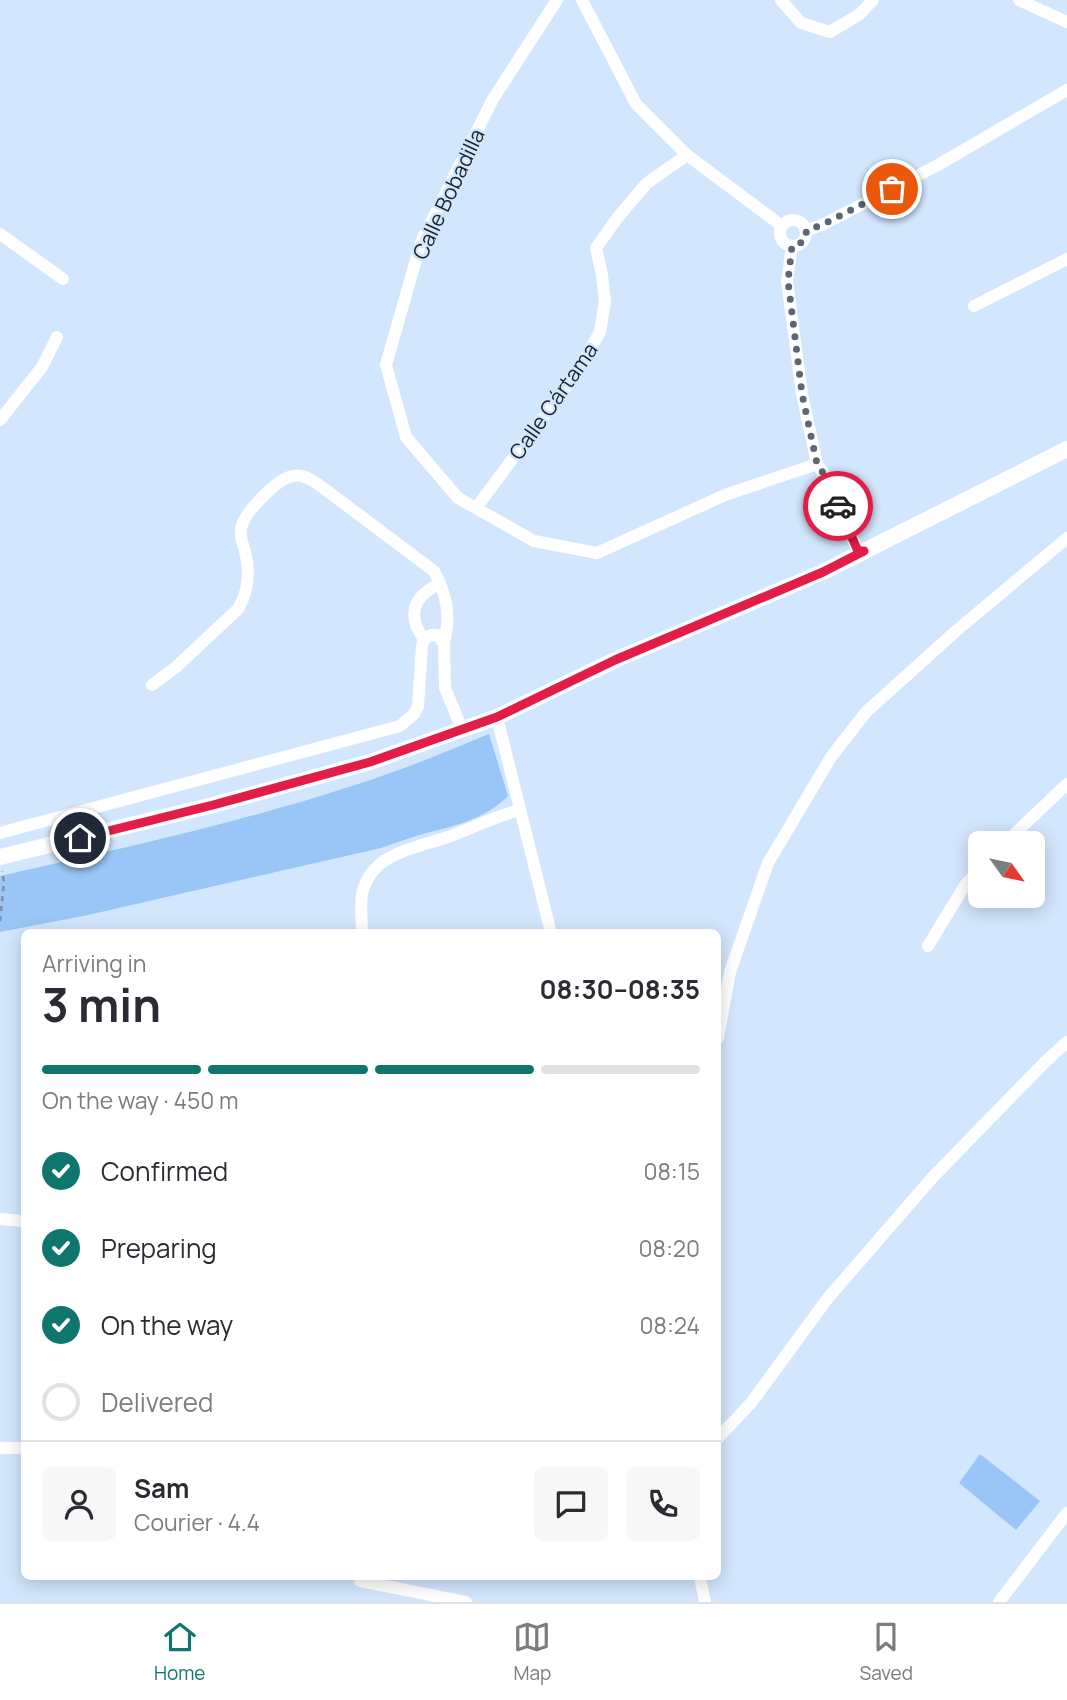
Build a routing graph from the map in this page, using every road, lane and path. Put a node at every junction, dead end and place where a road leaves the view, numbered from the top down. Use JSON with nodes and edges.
{"nodes":[{"id":1,"x":557,"y":0,"type":"edge"},
{"id":2,"x":582,"y":0,"type":"edge"},
{"id":3,"x":781,"y":0,"type":"edge"},
{"id":4,"x":873,"y":0,"type":"edge"},
{"id":5,"x":1019,"y":0,"type":"edge"},
{"id":6,"x":1039,"y":3,"type":"edge"},
{"id":7,"x":1067,"y":22,"type":"edge"},
{"id":8,"x":1067,"y":90,"type":"edge"},
{"id":9,"x":687,"y":155,"type":"junction"},
{"id":10,"x":782,"y":226,"type":"junction"},
{"id":11,"x":807,"y":230,"type":"junction"},
{"id":12,"x":0,"y":234,"type":"edge"},
{"id":13,"x":792,"y":246,"type":"junction"},
{"id":14,"x":1067,"y":258,"type":"edge"},
{"id":15,"x":63,"y":279,"type":"dead end"},
{"id":16,"x":974,"y":306,"type":"dead end"},
{"id":17,"x":57,"y":337,"type":"dead end"},
{"id":18,"x":0,"y":420,"type":"edge"},
{"id":19,"x":1067,"y":449,"type":"edge"},
{"id":20,"x":817,"y":464,"type":"junction"},
{"id":21,"x":476,"y":508,"type":"junction"},
{"id":22,"x":1067,"y":538,"type":"edge"},
{"id":23,"x":864,"y":551,"type":"junction"},
{"id":24,"x":440,"y":584,"type":"junction"},
{"id":25,"x":424,"y":639,"type":"junction"},
{"id":26,"x":444,"y":643,"type":"junction"},
{"id":27,"x":152,"y":685,"type":"dead end"},
{"id":28,"x":497,"y":717,"type":"junction"},
{"id":29,"x":462,"y":729,"type":"junction"},
{"id":30,"x":1067,"y":785,"type":"edge"},
{"id":31,"x":520,"y":810,"type":"junction"},
{"id":32,"x":1017,"y":831,"type":"edge"},
{"id":33,"x":0,"y":833,"type":"edge"},
{"id":34,"x":0,"y":857,"type":"edge"},
{"id":35,"x":968,"y":882,"type":"edge"},
{"id":36,"x":0,"y":921,"type":"edge"},
{"id":37,"x":362,"y":929,"type":"edge"},
{"id":38,"x":550,"y":929,"type":"edge"},
{"id":39,"x":928,"y":946,"type":"dead end"},
{"id":40,"x":721,"y":1022,"type":"edge"},
{"id":41,"x":1067,"y":1042,"type":"edge"},
{"id":42,"x":0,"y":1219,"type":"edge"},
{"id":43,"x":21,"y":1220,"type":"edge"},
{"id":44,"x":721,"y":1435,"type":"edge"},
{"id":45,"x":0,"y":1448,"type":"edge"},
{"id":46,"x":21,"y":1448,"type":"edge"},
{"id":47,"x":1067,"y":1513,"type":"edge"},
{"id":48,"x":701,"y":1580,"type":"edge"},
{"id":49,"x":360,"y":1581,"type":"dead end"},
{"id":50,"x":466,"y":1602,"type":"edge"},
{"id":51,"x":705,"y":1602,"type":"edge"},
{"id":52,"x":999,"y":1602,"type":"edge"}],
"edges":[{"from":1,"to":21,"type":"street","name":"Calle Bobadilla"},
{"from":2,"to":9,"type":"street"},
{"from":3,"to":4,"type":"street"},
{"from":5,"to":6,"type":"street"},
{"from":6,"to":7,"type":"street"},
{"from":8,"to":11,"type":"street"},
{"from":9,"to":10,"type":"street"},
{"from":9,"to":21,"type":"street","name":"Calle Cártama"},
{"from":10,"to":11,"type":"street"},
{"from":10,"to":13,"type":"street"},
{"from":11,"to":13,"type":"street"},
{"from":12,"to":15,"type":"street"},
{"from":13,"to":20,"type":"street"},
{"from":14,"to":16,"type":"street"},
{"from":17,"to":18,"type":"street"},
{"from":19,"to":23,"type":"street"},
{"from":20,"to":21,"type":"street","name":"Calle Bobadilla"},
{"from":20,"to":23,"type":"street"},
{"from":22,"to":40,"type":"street"},
{"from":23,"to":28,"type":"street"},
{"from":24,"to":25,"type":"street"},
{"from":24,"to":26,"type":"street"},
{"from":24,"to":27,"type":"street"},
{"from":25,"to":26,"type":"street"},
{"from":25,"to":33,"type":"street"},
{"from":26,"to":29,"type":"street"},
{"from":28,"to":29,"type":"street"},
{"from":28,"to":31,"type":"street"},
{"from":29,"to":34,"type":"street"},
{"from":30,"to":32,"type":"street"},
{"from":31,"to":37,"type":"street"},
{"from":31,"to":38,"type":"street"},
{"from":34,"to":36,"type":"path"},
{"from":35,"to":39,"type":"street"},
{"from":41,"to":44,"type":"street"},
{"from":42,"to":43,"type":"street"},
{"from":45,"to":46,"type":"street"},
{"from":47,"to":52,"type":"street"},
{"from":48,"to":51,"type":"street"},
{"from":49,"to":50,"type":"street"}]}
